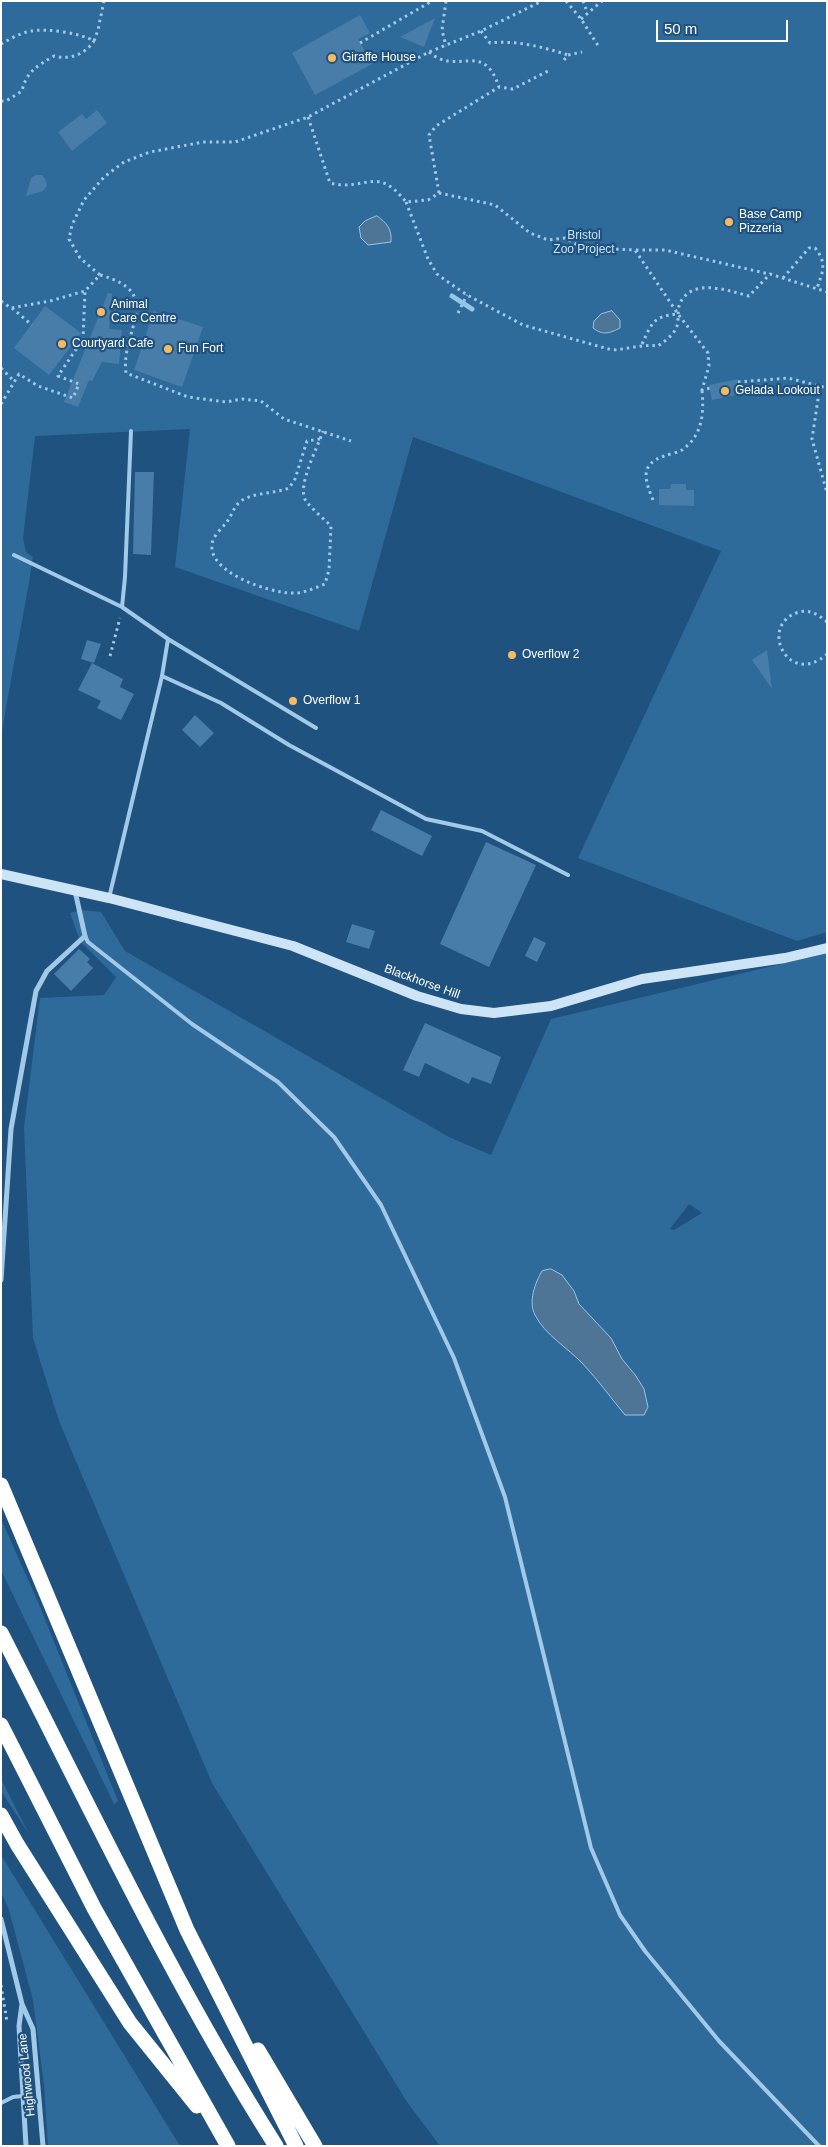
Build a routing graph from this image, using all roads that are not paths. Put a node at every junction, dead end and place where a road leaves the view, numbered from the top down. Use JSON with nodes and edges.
{"nodes":[{"id":1,"x":131,"y":431,"type":"dead end"},
{"id":2,"x":14,"y":555,"type":"dead end"},
{"id":3,"x":122,"y":607,"type":"junction"},
{"id":4,"x":168,"y":639,"type":"junction"},
{"id":5,"x":162,"y":676,"type":"junction"},
{"id":6,"x":316,"y":728,"type":"dead end"},
{"id":7,"x":1,"y":874,"type":"edge"},
{"id":8,"x":568,"y":874,"type":"dead end"},
{"id":9,"x":75,"y":891,"type":"junction"},
{"id":10,"x":109,"y":898,"type":"junction"},
{"id":11,"x":86,"y":936,"type":"junction"},
{"id":12,"x":827,"y":948,"type":"edge"},
{"id":13,"x":1,"y":1280,"type":"edge"},
{"id":14,"x":1,"y":1485,"type":"edge"},
{"id":15,"x":1,"y":1633,"type":"edge"},
{"id":16,"x":1,"y":1725,"type":"edge"},
{"id":17,"x":1,"y":1815,"type":"edge"},
{"id":18,"x":1,"y":1919,"type":"edge"},
{"id":19,"x":187,"y":1930,"type":"junction"},
{"id":20,"x":22,"y":2004,"type":"junction"},
{"id":21,"x":23,"y":2096,"type":"junction"},
{"id":22,"x":1,"y":2103,"type":"edge"},
{"id":23,"x":226,"y":2143,"type":"edge"},
{"id":24,"x":26,"y":2146,"type":"edge"},
{"id":25,"x":43,"y":2146,"type":"edge"},
{"id":26,"x":276,"y":2146,"type":"edge"},
{"id":27,"x":296,"y":2146,"type":"edge"},
{"id":28,"x":315,"y":2146,"type":"edge"},
{"id":29,"x":819,"y":2146,"type":"edge"}],
"edges":[{"from":1,"to":3,"type":"lane"},
{"from":2,"to":3,"type":"lane"},
{"from":3,"to":4,"type":"lane"},
{"from":4,"to":5,"type":"lane"},
{"from":4,"to":6,"type":"lane"},
{"from":5,"to":8,"type":"lane"},
{"from":5,"to":10,"type":"lane"},
{"from":7,"to":9,"type":"main road","name":"Blackhorse Hill"},
{"from":9,"to":10,"type":"main road","name":"Blackhorse Hill"},
{"from":9,"to":11,"type":"street"},
{"from":10,"to":12,"type":"main road","name":"Blackhorse Hill"},
{"from":11,"to":13,"type":"street"},
{"from":11,"to":29,"type":"lane"},
{"from":14,"to":19,"type":"highway"},
{"from":15,"to":26,"type":"highway"},
{"from":16,"to":23,"type":"highway"},
{"from":17,"to":23,"type":"highway"},
{"from":18,"to":20,"type":"street","name":"Highwood Lane"},
{"from":19,"to":27,"type":"highway"},
{"from":19,"to":28,"type":"highway"},
{"from":20,"to":21,"type":"street","name":"Highwood Lane"},
{"from":20,"to":25,"type":"street","name":"Highwood Lane"},
{"from":21,"to":22,"type":"lane"},
{"from":21,"to":24,"type":"street","name":"Highwood Lane"}]}
